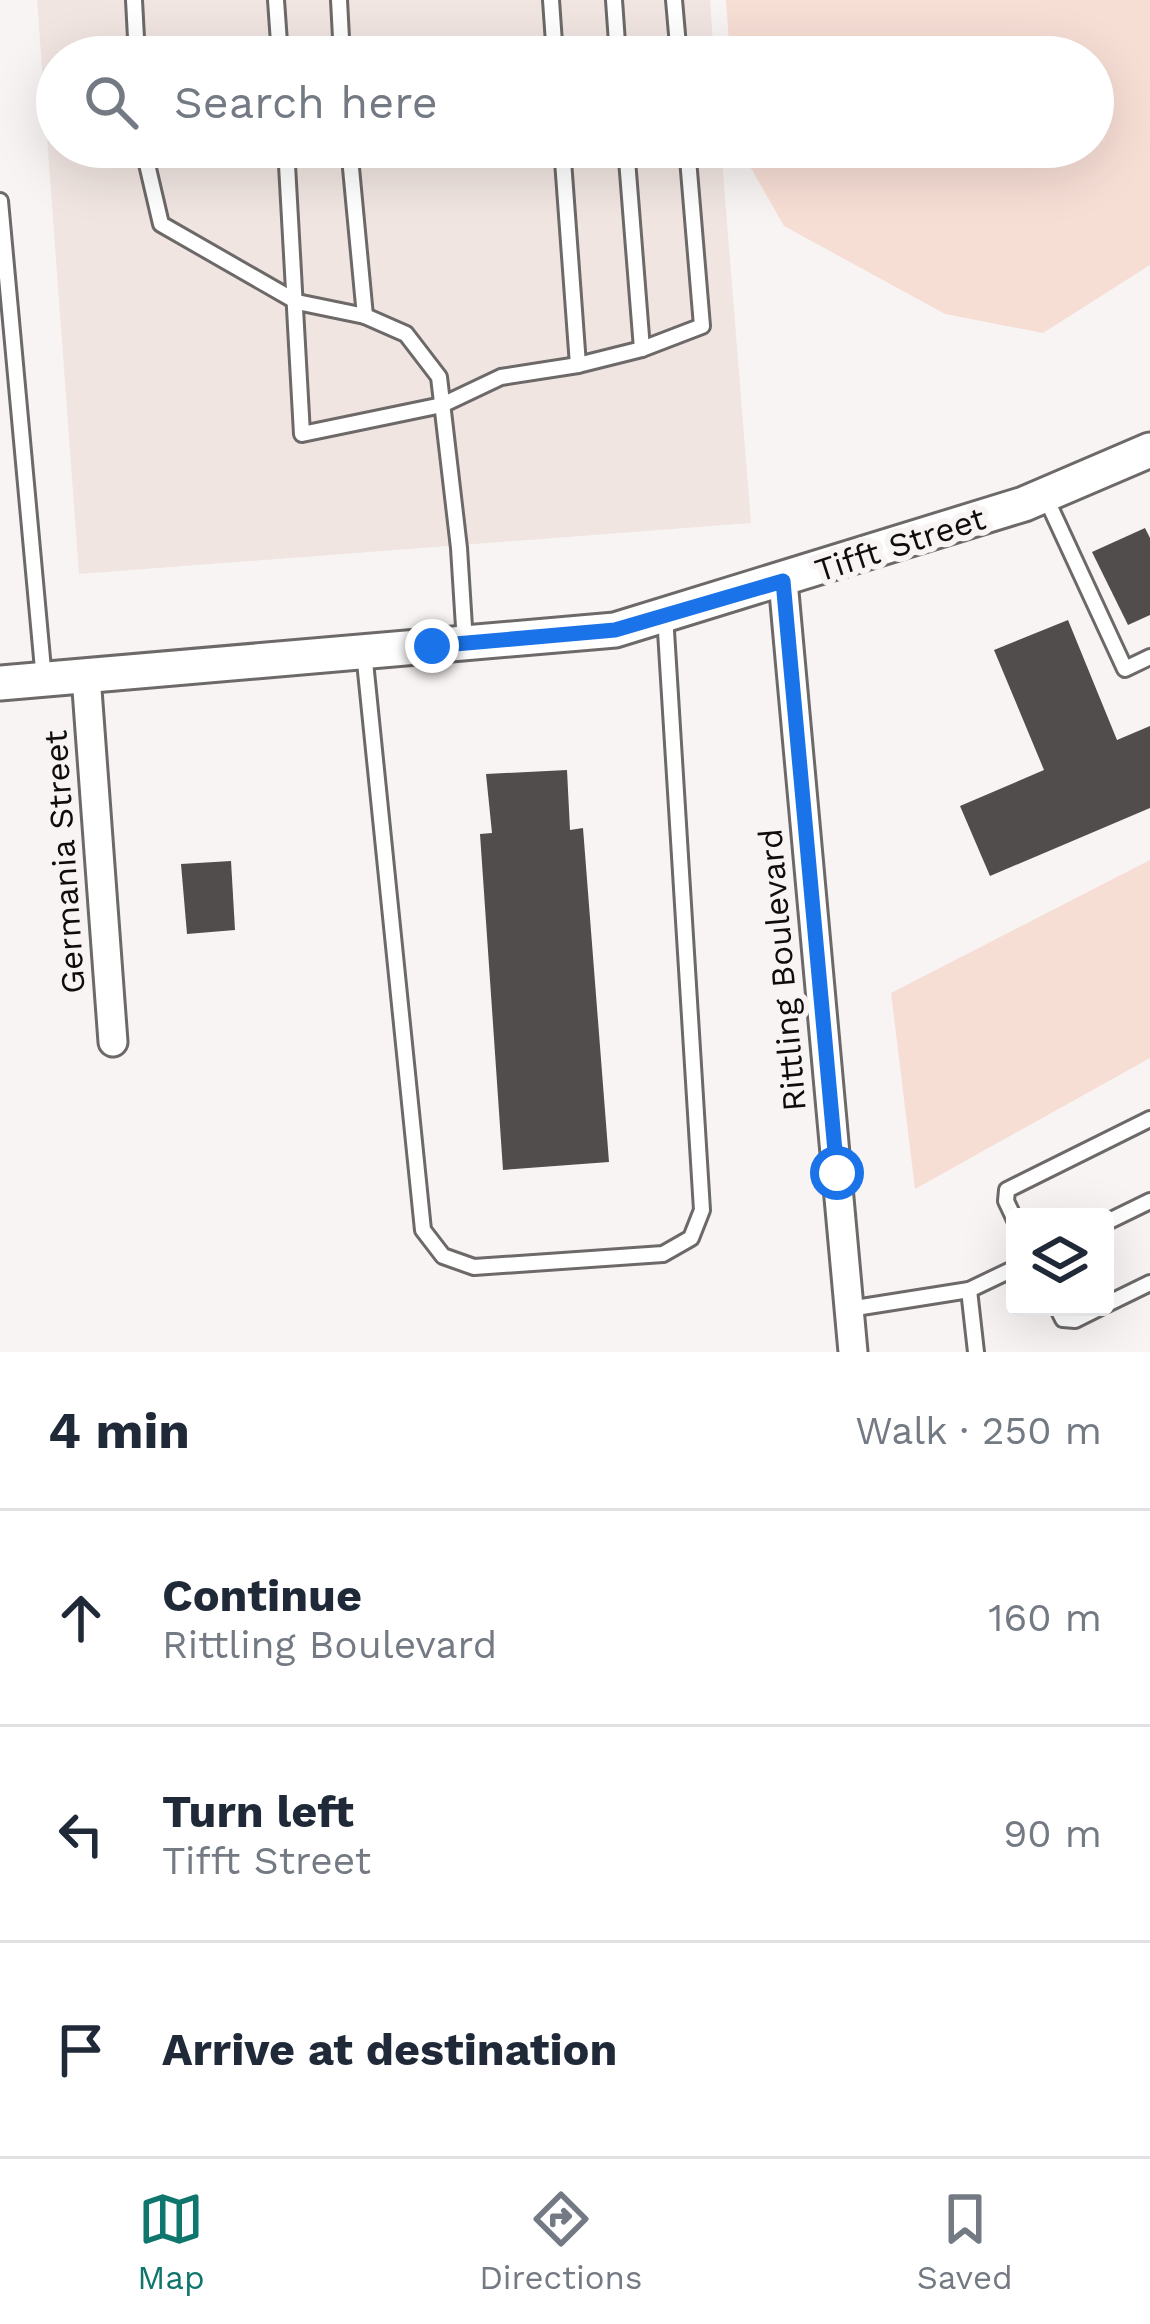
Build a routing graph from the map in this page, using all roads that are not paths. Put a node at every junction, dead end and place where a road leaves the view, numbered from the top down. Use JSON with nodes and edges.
{"nodes":[{"id":1,"x":134,"y":0,"type":"edge"},
{"id":2,"x":276,"y":0,"type":"edge"},
{"id":3,"x":339,"y":0,"type":"edge"},
{"id":4,"x":551,"y":0,"type":"edge"},
{"id":5,"x":614,"y":0,"type":"edge"},
{"id":6,"x":674,"y":0,"type":"edge"},
{"id":7,"x":136,"y":36,"type":"edge"},
{"id":8,"x":279,"y":36,"type":"edge"},
{"id":9,"x":341,"y":36,"type":"edge"},
{"id":10,"x":554,"y":36,"type":"edge"},
{"id":11,"x":617,"y":36,"type":"edge"},
{"id":12,"x":677,"y":36,"type":"edge"},
{"id":13,"x":148,"y":168,"type":"edge"},
{"id":14,"x":287,"y":168,"type":"edge"},
{"id":15,"x":352,"y":168,"type":"edge"},
{"id":16,"x":564,"y":168,"type":"edge"},
{"id":17,"x":628,"y":168,"type":"edge"},
{"id":18,"x":688,"y":168,"type":"edge"},
{"id":19,"x":0,"y":201,"type":"edge"},
{"id":20,"x":297,"y":302,"type":"junction"},
{"id":21,"x":364,"y":316,"type":"junction"},
{"id":22,"x":642,"y":349,"type":"junction"},
{"id":23,"x":578,"y":365,"type":"junction"},
{"id":24,"x":442,"y":405,"type":"junction"},
{"id":25,"x":1150,"y":450,"type":"edge"},
{"id":26,"x":1045,"y":496,"type":"junction"},
{"id":27,"x":783,"y":581,"type":"junction"},
{"id":28,"x":665,"y":616,"type":"junction"},
{"id":29,"x":465,"y":643,"type":"junction"},
{"id":30,"x":364,"y":652,"type":"junction"},
{"id":31,"x":1150,"y":657,"type":"edge"},
{"id":32,"x":86,"y":676,"type":"junction"},
{"id":33,"x":44,"y":680,"type":"junction"},
{"id":34,"x":0,"y":683,"type":"edge"},
{"id":35,"x":113,"y":1042,"type":"dead end"},
{"id":36,"x":1150,"y":1119,"type":"edge"},
{"id":37,"x":1150,"y":1201,"type":"edge"},
{"id":38,"x":1009,"y":1208,"type":"edge"},
{"id":39,"x":1114,"y":1219,"type":"edge"},
{"id":40,"x":1006,"y":1272,"type":"edge"},
{"id":41,"x":1150,"y":1283,"type":"edge"},
{"id":42,"x":969,"y":1291,"type":"junction"},
{"id":43,"x":1114,"y":1301,"type":"edge"},
{"id":44,"x":849,"y":1309,"type":"junction"},
{"id":45,"x":854,"y":1352,"type":"edge"},
{"id":46,"x":976,"y":1352,"type":"edge"}],
"edges":[{"from":1,"to":7,"type":"lane"},
{"from":2,"to":8,"type":"lane"},
{"from":3,"to":9,"type":"lane"},
{"from":4,"to":10,"type":"lane"},
{"from":5,"to":11,"type":"lane"},
{"from":6,"to":12,"type":"lane"},
{"from":13,"to":20,"type":"lane"},
{"from":14,"to":20,"type":"lane"},
{"from":15,"to":21,"type":"lane"},
{"from":16,"to":23,"type":"lane"},
{"from":17,"to":22,"type":"lane"},
{"from":18,"to":22,"type":"lane"},
{"from":19,"to":33,"type":"lane"},
{"from":20,"to":21,"type":"lane"},
{"from":20,"to":24,"type":"lane"},
{"from":21,"to":24,"type":"lane"},
{"from":22,"to":23,"type":"lane"},
{"from":23,"to":24,"type":"lane"},
{"from":24,"to":29,"type":"lane"},
{"from":25,"to":26,"type":"street","name":"Tifft Street"},
{"from":26,"to":27,"type":"street","name":"Tifft Street"},
{"from":26,"to":31,"type":"lane"},
{"from":27,"to":28,"type":"street","name":"Tifft Street"},
{"from":27,"to":44,"type":"street","name":"Rittling Boulevard"},
{"from":28,"to":29,"type":"street","name":"Tifft Street"},
{"from":28,"to":30,"type":"lane"},
{"from":29,"to":30,"type":"street","name":"Tifft Street"},
{"from":30,"to":32,"type":"street","name":"Tifft Street"},
{"from":32,"to":33,"type":"street","name":"Tifft Street"},
{"from":32,"to":35,"type":"street","name":"Germania Street"},
{"from":33,"to":34,"type":"street","name":"Tifft Street"},
{"from":36,"to":38,"type":"lane"},
{"from":37,"to":39,"type":"lane"},
{"from":40,"to":42,"type":"lane"},
{"from":41,"to":43,"type":"lane"},
{"from":42,"to":44,"type":"lane"},
{"from":42,"to":46,"type":"lane"},
{"from":44,"to":45,"type":"street","name":"Rittling Boulevard"}]}
